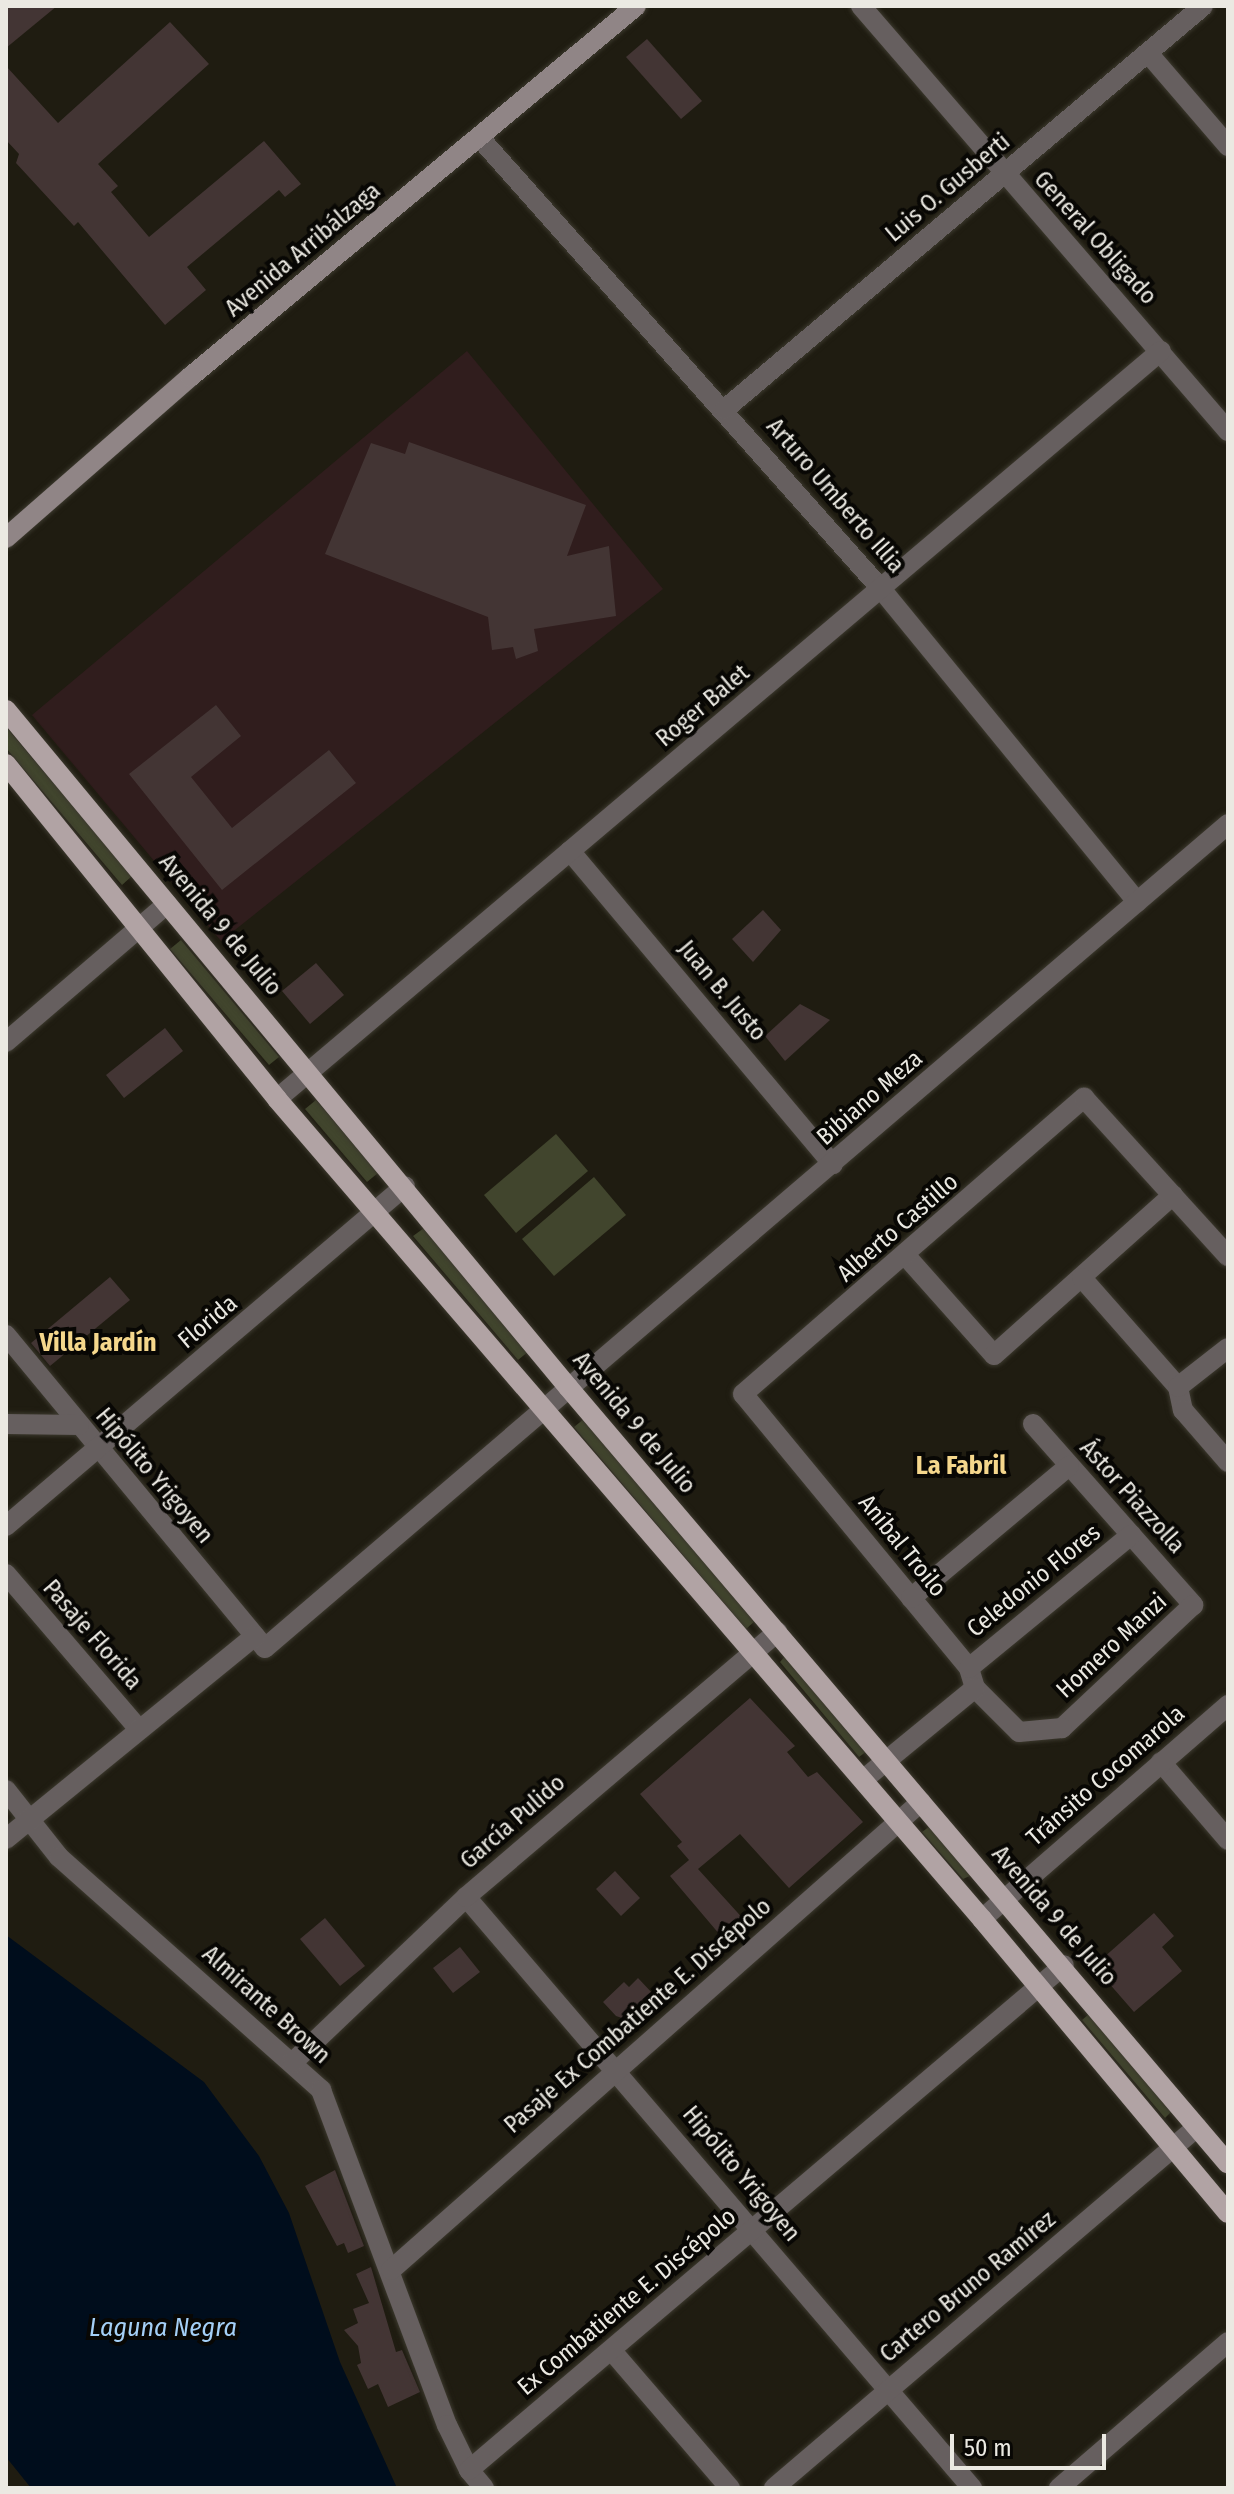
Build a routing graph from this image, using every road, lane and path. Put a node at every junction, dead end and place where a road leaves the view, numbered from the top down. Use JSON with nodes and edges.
{"nodes":[{"id":1,"x":636,"y":6,"type":"edge"},
{"id":2,"x":861,"y":6,"type":"edge"},
{"id":3,"x":1203,"y":6,"type":"edge"},
{"id":4,"x":1148,"y":53,"type":"junction"},
{"id":5,"x":479,"y":137,"type":"junction"},
{"id":6,"x":1228,"y":146,"type":"edge"},
{"id":7,"x":1005,"y":175,"type":"junction"},
{"id":8,"x":1161,"y":351,"type":"junction"},
{"id":9,"x":725,"y":409,"type":"junction"},
{"id":10,"x":1228,"y":431,"type":"edge"},
{"id":11,"x":6,"y":538,"type":"edge"},
{"id":12,"x":882,"y":590,"type":"junction"},
{"id":13,"x":6,"y":710,"type":"edge"},
{"id":14,"x":6,"y":764,"type":"edge"},
{"id":15,"x":1228,"y":824,"type":"edge"},
{"id":16,"x":570,"y":851,"type":"junction"},
{"id":17,"x":1137,"y":902,"type":"junction"},
{"id":18,"x":167,"y":904,"type":"junction"},
{"id":19,"x":141,"y":927,"type":"junction"},
{"id":20,"x":6,"y":1042,"type":"edge"},
{"id":21,"x":309,"y":1071,"type":"junction"},
{"id":22,"x":277,"y":1099,"type":"junction"},
{"id":23,"x":833,"y":1164,"type":"junction"},
{"id":24,"x":405,"y":1186,"type":"junction"},
{"id":25,"x":1173,"y":1195,"type":"junction"},
{"id":26,"x":375,"y":1213,"type":"junction"},
{"id":27,"x":906,"y":1256,"type":"junction"},
{"id":28,"x":1228,"y":1256,"type":"edge"},
{"id":29,"x":1082,"y":1278,"type":"junction"},
{"id":30,"x":10,"y":1348,"type":"edge"},
{"id":31,"x":1228,"y":1348,"type":"edge"},
{"id":32,"x":568,"y":1387,"type":"junction"},
{"id":33,"x":1178,"y":1387,"type":"junction"},
{"id":34,"x":743,"y":1394,"type":"joint"},
{"id":35,"x":541,"y":1407,"type":"junction"},
{"id":36,"x":6,"y":1424,"type":"edge"},
{"id":37,"x":1033,"y":1424,"type":"dead end"},
{"id":38,"x":79,"y":1425,"type":"junction"},
{"id":39,"x":97,"y":1450,"type":"junction"},
{"id":40,"x":1228,"y":1462,"type":"edge"},
{"id":41,"x":1069,"y":1466,"type":"junction"},
{"id":42,"x":6,"y":1526,"type":"edge"},
{"id":43,"x":1131,"y":1535,"type":"junction"},
{"id":44,"x":6,"y":1574,"type":"edge"},
{"id":45,"x":911,"y":1598,"type":"junction"},
{"id":46,"x":1193,"y":1605,"type":"joint"},
{"id":47,"x":777,"y":1632,"type":"junction"},
{"id":48,"x":260,"y":1642,"type":"junction"},
{"id":49,"x":752,"y":1652,"type":"junction"},
{"id":50,"x":972,"y":1678,"type":"junction"},
{"id":51,"x":1228,"y":1705,"type":"edge"},
{"id":52,"x":139,"y":1729,"type":"junction"},
{"id":53,"x":1019,"y":1732,"type":"joint"},
{"id":54,"x":886,"y":1761,"type":"junction"},
{"id":55,"x":1161,"y":1762,"type":"junction"},
{"id":56,"x":863,"y":1780,"type":"junction"},
{"id":57,"x":6,"y":1790,"type":"edge"},
{"id":58,"x":921,"y":1802,"type":"junction"},
{"id":59,"x":30,"y":1819,"type":"junction"},
{"id":60,"x":898,"y":1821,"type":"junction"},
{"id":61,"x":6,"y":1839,"type":"edge"},
{"id":62,"x":1228,"y":1840,"type":"edge"},
{"id":63,"x":466,"y":1897,"type":"junction"},
{"id":64,"x":1006,"y":1898,"type":"junction"},
{"id":65,"x":982,"y":1919,"type":"junction"},
{"id":66,"x":1064,"y":1965,"type":"junction"},
{"id":67,"x":1039,"y":1988,"type":"junction"},
{"id":68,"x":293,"y":2062,"type":"junction"},
{"id":69,"x":617,"y":2069,"type":"junction"},
{"id":70,"x":1197,"y":2127,"type":"junction"},
{"id":71,"x":1172,"y":2149,"type":"junction"},
{"id":72,"x":1228,"y":2164,"type":"edge"},
{"id":73,"x":1228,"y":2213,"type":"edge"},
{"id":74,"x":754,"y":2229,"type":"junction"},
{"id":75,"x":391,"y":2270,"type":"junction"},
{"id":76,"x":1228,"y":2342,"type":"edge"},
{"id":77,"x":612,"y":2351,"type":"junction"},
{"id":78,"x":887,"y":2390,"type":"junction"},
{"id":79,"x":469,"y":2470,"type":"junction"},
{"id":80,"x":484,"y":2488,"type":"edge"},
{"id":81,"x":730,"y":2488,"type":"edge"},
{"id":82,"x":774,"y":2488,"type":"edge"},
{"id":83,"x":972,"y":2488,"type":"edge"},
{"id":84,"x":1059,"y":2488,"type":"edge"}],
"edges":[{"from":1,"to":5,"type":"main road","name":"Avenida Arribálzaga"},
{"from":2,"to":7,"type":"street","name":"General Obligado"},
{"from":3,"to":4,"type":"street","name":"Luis O. Gusberti"},
{"from":4,"to":6,"type":"street"},
{"from":4,"to":7,"type":"street","name":"Luis O. Gusberti"},
{"from":5,"to":9,"type":"street","name":"Arturo Umberto Illia"},
{"from":5,"to":11,"type":"main road","name":"Avenida Arribálzaga"},
{"from":7,"to":8,"type":"street","name":"General Obligado"},
{"from":7,"to":9,"type":"street","name":"Luis O. Gusberti"},
{"from":8,"to":10,"type":"street","name":"General Obligado"},
{"from":8,"to":12,"type":"street","name":"Roger Balet"},
{"from":9,"to":12,"type":"street","name":"Arturo Umberto Illia"},
{"from":12,"to":16,"type":"street","name":"Roger Balet"},
{"from":12,"to":17,"type":"street","name":"Arturo Umberto Illia"},
{"from":13,"to":18,"type":"main road","name":"Avenida 9 de Julio"},
{"from":14,"to":19,"type":"main road"},
{"from":15,"to":17,"type":"street","name":"Bibiano Meza"},
{"from":16,"to":21,"type":"street","name":"Roger Balet"},
{"from":16,"to":23,"type":"street","name":"Juan B. Justo"},
{"from":17,"to":23,"type":"street","name":"Bibiano Meza"},
{"from":18,"to":19,"type":"street"},
{"from":18,"to":21,"type":"main road","name":"Avenida 9 de Julio"},
{"from":19,"to":20,"type":"street"},
{"from":19,"to":22,"type":"main road"},
{"from":21,"to":22,"type":"street","name":"Roger Balet"},
{"from":21,"to":24,"type":"main road","name":"Avenida 9 de Julio"},
{"from":22,"to":26,"type":"main road"},
{"from":23,"to":32,"type":"street","name":"Bibiano Meza"},
{"from":24,"to":26,"type":"street","name":"Florida"},
{"from":24,"to":32,"type":"main road","name":"Avenida 9 de Julio"},
{"from":25,"to":27,"type":"street","name":"Alberto Castillo"},
{"from":25,"to":28,"type":"street"},
{"from":25,"to":29,"type":"street"},
{"from":26,"to":35,"type":"main road"},
{"from":26,"to":39,"type":"street","name":"Florida"},
{"from":27,"to":29,"type":"street"},
{"from":27,"to":34,"type":"street","name":"Alberto Castillo"},
{"from":29,"to":33,"type":"street"},
{"from":30,"to":38,"type":"street","name":"Hipólito Yrigoyen"},
{"from":31,"to":33,"type":"street"},
{"from":32,"to":35,"type":"street","name":"Bibiano Meza"},
{"from":32,"to":47,"type":"main road","name":"Avenida 9 de Julio"},
{"from":33,"to":40,"type":"street"},
{"from":34,"to":45,"type":"street","name":"Aníbal Troilo"},
{"from":35,"to":48,"type":"street","name":"Bibiano Meza"},
{"from":35,"to":49,"type":"main road"},
{"from":36,"to":38,"type":"street"},
{"from":37,"to":41,"type":"street","name":"Ástor Piazzolla"},
{"from":38,"to":39,"type":"street","name":"Hipólito Yrigoyen"},
{"from":39,"to":42,"type":"street","name":"Florida"},
{"from":39,"to":48,"type":"street","name":"Hipólito Yrigoyen"},
{"from":41,"to":43,"type":"street","name":"Ástor Piazzolla"},
{"from":41,"to":45,"type":"street"},
{"from":43,"to":46,"type":"street","name":"Ástor Piazzolla"},
{"from":43,"to":50,"type":"street","name":"Celedonio Flores"},
{"from":44,"to":52,"type":"street","name":"Pasaje Florida"},
{"from":45,"to":50,"type":"street","name":"Aníbal Troilo"},
{"from":46,"to":53,"type":"street","name":"Homero Manzi"},
{"from":47,"to":49,"type":"street","name":"García Pulido"},
{"from":47,"to":54,"type":"main road","name":"Avenida 9 de Julio"},
{"from":48,"to":52,"type":"street","name":"Bibiano Meza"},
{"from":49,"to":56,"type":"main road"},
{"from":49,"to":63,"type":"street","name":"García Pulido"},
{"from":50,"to":53,"type":"street","name":"Aníbal Troilo"},
{"from":50,"to":54,"type":"street","name":"Celedonio Flores"},
{"from":51,"to":55,"type":"street","name":"Tránsito Cocomarola"},
{"from":52,"to":59,"type":"street","name":"Bibiano Meza"},
{"from":54,"to":56,"type":"street","name":"Celedonio Flores"},
{"from":54,"to":58,"type":"main road","name":"Avenida 9 de Julio"},
{"from":55,"to":62,"type":"street"},
{"from":55,"to":64,"type":"street","name":"Tránsito Cocomarola"},
{"from":56,"to":60,"type":"main road"},
{"from":57,"to":59,"type":"street","name":"Almirante Brown"},
{"from":58,"to":60,"type":"street","name":"Pasaje Ex Combatiente E. Discépolo"},
{"from":58,"to":64,"type":"main road","name":"Avenida 9 de Julio"},
{"from":59,"to":61,"type":"street","name":"Bibiano Meza"},
{"from":59,"to":68,"type":"street","name":"Almirante Brown"},
{"from":60,"to":65,"type":"main road"},
{"from":60,"to":69,"type":"street","name":"Pasaje Ex Combatiente E. Discépolo"},
{"from":63,"to":68,"type":"street","name":"García Pulido"},
{"from":63,"to":69,"type":"street","name":"Hipólito Yrigoyen"},
{"from":64,"to":65,"type":"street","name":"Tránsito Cocomarola"},
{"from":64,"to":66,"type":"main road","name":"Avenida 9 de Julio"},
{"from":65,"to":67,"type":"main road"},
{"from":66,"to":67,"type":"street","name":"Ex Combatiente E. Discépolo"},
{"from":66,"to":70,"type":"main road","name":"Avenida 9 de Julio"},
{"from":67,"to":71,"type":"main road"},
{"from":67,"to":74,"type":"street","name":"Ex Combatiente E. Discépolo"},
{"from":68,"to":75,"type":"street","name":"Almirante Brown"},
{"from":69,"to":74,"type":"street","name":"Hipólito Yrigoyen"},
{"from":69,"to":75,"type":"street","name":"Pasaje Ex Combatiente E. Discépolo"},
{"from":70,"to":71,"type":"street","name":"Cartero Bruno Ramírez"},
{"from":70,"to":72,"type":"main road","name":"Avenida 9 de Julio"},
{"from":71,"to":73,"type":"main road"},
{"from":71,"to":78,"type":"street","name":"Cartero Bruno Ramírez"},
{"from":74,"to":77,"type":"street","name":"Ex Combatiente E. Discépolo"},
{"from":74,"to":78,"type":"street","name":"Hipólito Yrigoyen"},
{"from":75,"to":79,"type":"street","name":"Almirante Brown"},
{"from":76,"to":84,"type":"street"},
{"from":77,"to":79,"type":"street","name":"Ex Combatiente E. Discépolo"},
{"from":77,"to":81,"type":"street"},
{"from":78,"to":82,"type":"street","name":"Cartero Bruno Ramírez"},
{"from":78,"to":83,"type":"street","name":"Hipólito Yrigoyen"},
{"from":79,"to":80,"type":"street","name":"Almirante Brown"}]}
